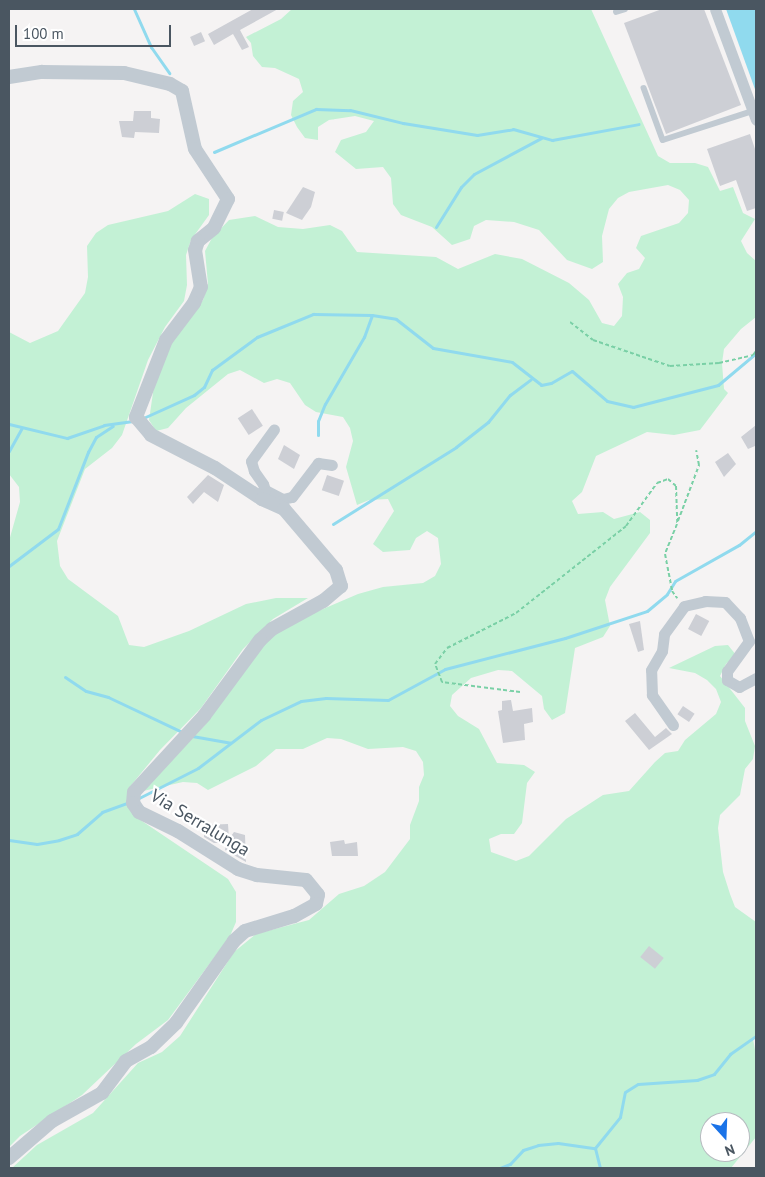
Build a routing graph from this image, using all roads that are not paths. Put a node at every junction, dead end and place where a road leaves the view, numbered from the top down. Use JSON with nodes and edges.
{"nodes":[{"id":1,"x":625,"y":9,"type":"edge"},
{"id":2,"x":715,"y":9,"type":"edge"},
{"id":3,"x":616,"y":12,"type":"dead end"},
{"id":4,"x":9,"y":77,"type":"edge"},
{"id":5,"x":644,"y":88,"type":"dead end"},
{"id":6,"x":755,"y":116,"type":"edge"},
{"id":7,"x":274,"y":429,"type":"dead end"},
{"id":8,"x":332,"y":465,"type":"dead end"},
{"id":9,"x":260,"y":493,"type":"junction"},
{"id":10,"x":756,"y":678,"type":"edge"},
{"id":11,"x":673,"y":725,"type":"dead end"},
{"id":12,"x":9,"y":1158,"type":"edge"}],
"edges":[{"from":1,"to":3,"type":"lane"},
{"from":2,"to":6,"type":"street"},
{"from":4,"to":9,"type":"street","name":"Via Serralunga"},
{"from":5,"to":6,"type":"lane"},
{"from":7,"to":9,"type":"street"},
{"from":8,"to":9,"type":"street","name":"Via Serralunga"},
{"from":9,"to":12,"type":"street","name":"Via Serralunga"},
{"from":10,"to":11,"type":"street"}]}
